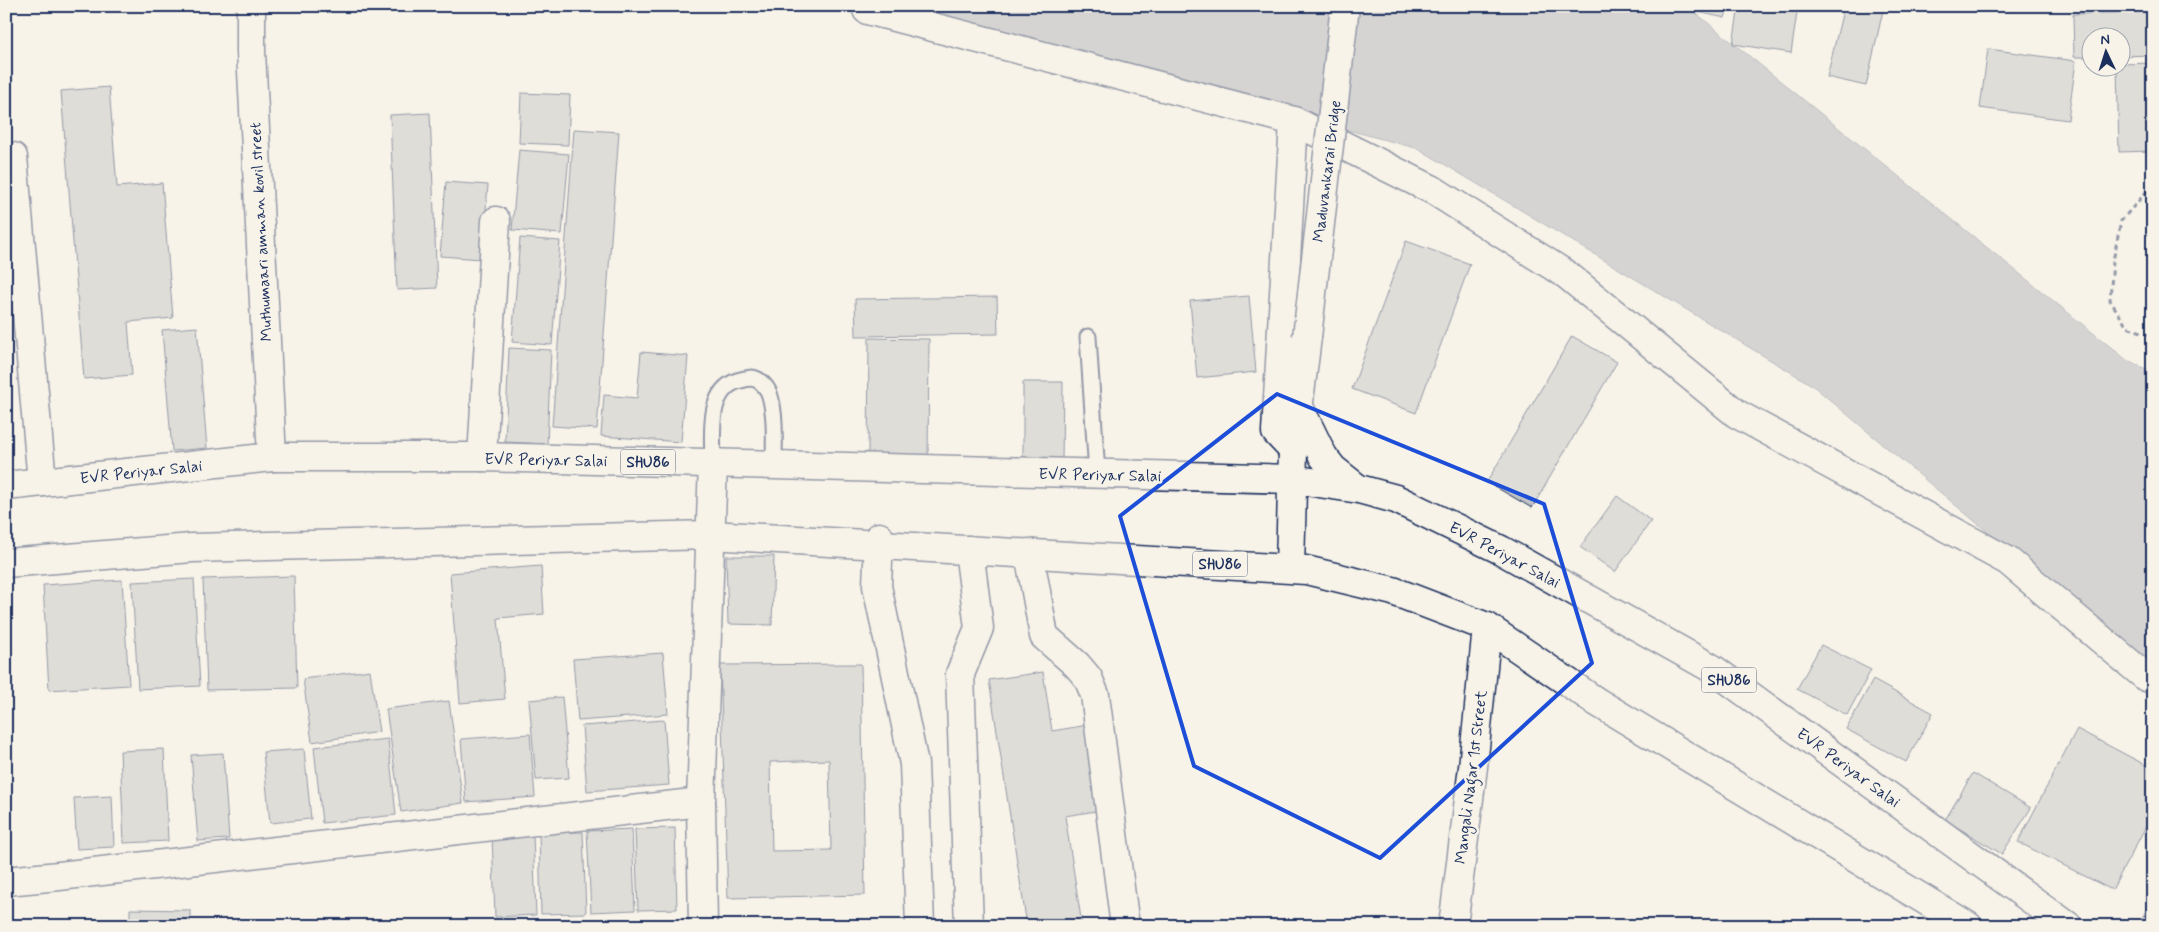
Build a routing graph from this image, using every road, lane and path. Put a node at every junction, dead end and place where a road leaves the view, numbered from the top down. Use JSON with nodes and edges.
{"nodes":[{"id":1,"x":251,"y":6,"type":"edge"},
{"id":2,"x":1345,"y":6,"type":"edge"},
{"id":3,"x":868,"y":10,"type":"dead end"},
{"id":4,"x":1294,"y":121,"type":"junction"},
{"id":5,"x":13,"y":157,"type":"dead end"},
{"id":6,"x":2153,"y":184,"type":"edge"},
{"id":7,"x":496,"y":221,"type":"dead end"},
{"id":8,"x":2153,"y":336,"type":"edge"},
{"id":9,"x":1088,"y":337,"type":"dead end"},
{"id":10,"x":1298,"y":405,"type":"junction"},
{"id":11,"x":1293,"y":450,"type":"junction"},
{"id":12,"x":272,"y":457,"type":"junction"},
{"id":13,"x":482,"y":457,"type":"junction"},
{"id":14,"x":713,"y":463,"type":"junction"},
{"id":15,"x":774,"y":465,"type":"junction"},
{"id":16,"x":1097,"y":474,"type":"junction"},
{"id":17,"x":1292,"y":479,"type":"junction"},
{"id":18,"x":42,"y":482,"type":"junction"},
{"id":19,"x":6,"y":486,"type":"edge"},
{"id":20,"x":1358,"y":489,"type":"junction"},
{"id":21,"x":711,"y":535,"type":"junction"},
{"id":22,"x":879,"y":541,"type":"junction"},
{"id":23,"x":969,"y":550,"type":"junction"},
{"id":24,"x":1029,"y":553,"type":"junction"},
{"id":25,"x":6,"y":563,"type":"edge"},
{"id":26,"x":1290,"y":568,"type":"junction"},
{"id":27,"x":1487,"y":628,"type":"junction"},
{"id":28,"x":2153,"y":679,"type":"edge"},
{"id":29,"x":701,"y":802,"type":"junction"},
{"id":30,"x":6,"y":881,"type":"edge"},
{"id":31,"x":703,"y":926,"type":"edge"},
{"id":32,"x":920,"y":926,"type":"edge"},
{"id":33,"x":969,"y":926,"type":"edge"},
{"id":34,"x":1125,"y":926,"type":"edge"},
{"id":35,"x":1453,"y":926,"type":"edge"},
{"id":36,"x":1968,"y":926,"type":"edge"},
{"id":37,"x":2068,"y":926,"type":"edge"}],
"edges":[{"from":1,"to":12,"type":"street","name":"Muthumaari amman kovil street"},
{"from":2,"to":10,"type":"street","name":"Maduvankarai Bridge","bridge":true},
{"from":3,"to":4,"type":"street"},
{"from":4,"to":11,"type":"street"},
{"from":4,"to":28,"type":"street"},
{"from":5,"to":18,"type":"street"},
{"from":6,"to":8,"type":"path"},
{"from":7,"to":13,"type":"street"},
{"from":9,"to":16,"type":"lane"},
{"from":10,"to":11,"type":"street","name":"Maduvankarai Bridge"},
{"from":10,"to":20,"type":"street"},
{"from":11,"to":17,"type":"street","name":"Maduvankarai Bridge"},
{"from":12,"to":13,"type":"street","name":"EVR Periyar Salai","number":"SHU86"},
{"from":12,"to":18,"type":"street","name":"EVR Periyar Salai","number":"SHU86"},
{"from":13,"to":14,"type":"street","name":"EVR Periyar Salai","number":"SHU86"},
{"from":14,"to":15,"type":"street","name":"EVR Periyar Salai","number":"SHU86"},
{"from":14,"to":15,"type":"lane"},
{"from":14,"to":21,"type":"street"},
{"from":15,"to":16,"type":"street","name":"EVR Periyar Salai","number":"SHU86"},
{"from":16,"to":17,"type":"street","name":"EVR Periyar Salai","number":"SHU86"},
{"from":17,"to":20,"type":"street","name":"EVR Periyar Salai","number":"SHU86"},
{"from":17,"to":26,"type":"street","name":"Maduvankarai Bridge"},
{"from":18,"to":19,"type":"street","name":"EVR Periyar Salai","number":"SHU86"},
{"from":20,"to":37,"type":"street","name":"EVR Periyar Salai","number":"SHU86"},
{"from":21,"to":22,"type":"street","number":"SHU86"},
{"from":21,"to":25,"type":"street","number":"SHU86"},
{"from":21,"to":29,"type":"street"},
{"from":22,"to":23,"type":"street","number":"SHU86"},
{"from":22,"to":32,"type":"street"},
{"from":23,"to":24,"type":"street","number":"SHU86"},
{"from":23,"to":33,"type":"street"},
{"from":24,"to":26,"type":"street","number":"SHU86"},
{"from":24,"to":34,"type":"street"},
{"from":26,"to":27,"type":"street","number":"SHU86"},
{"from":27,"to":35,"type":"street","name":"Mangali Nagar 1st Street"},
{"from":27,"to":36,"type":"street","number":"SHU86"},
{"from":29,"to":30,"type":"street"},
{"from":29,"to":31,"type":"street"}]}
